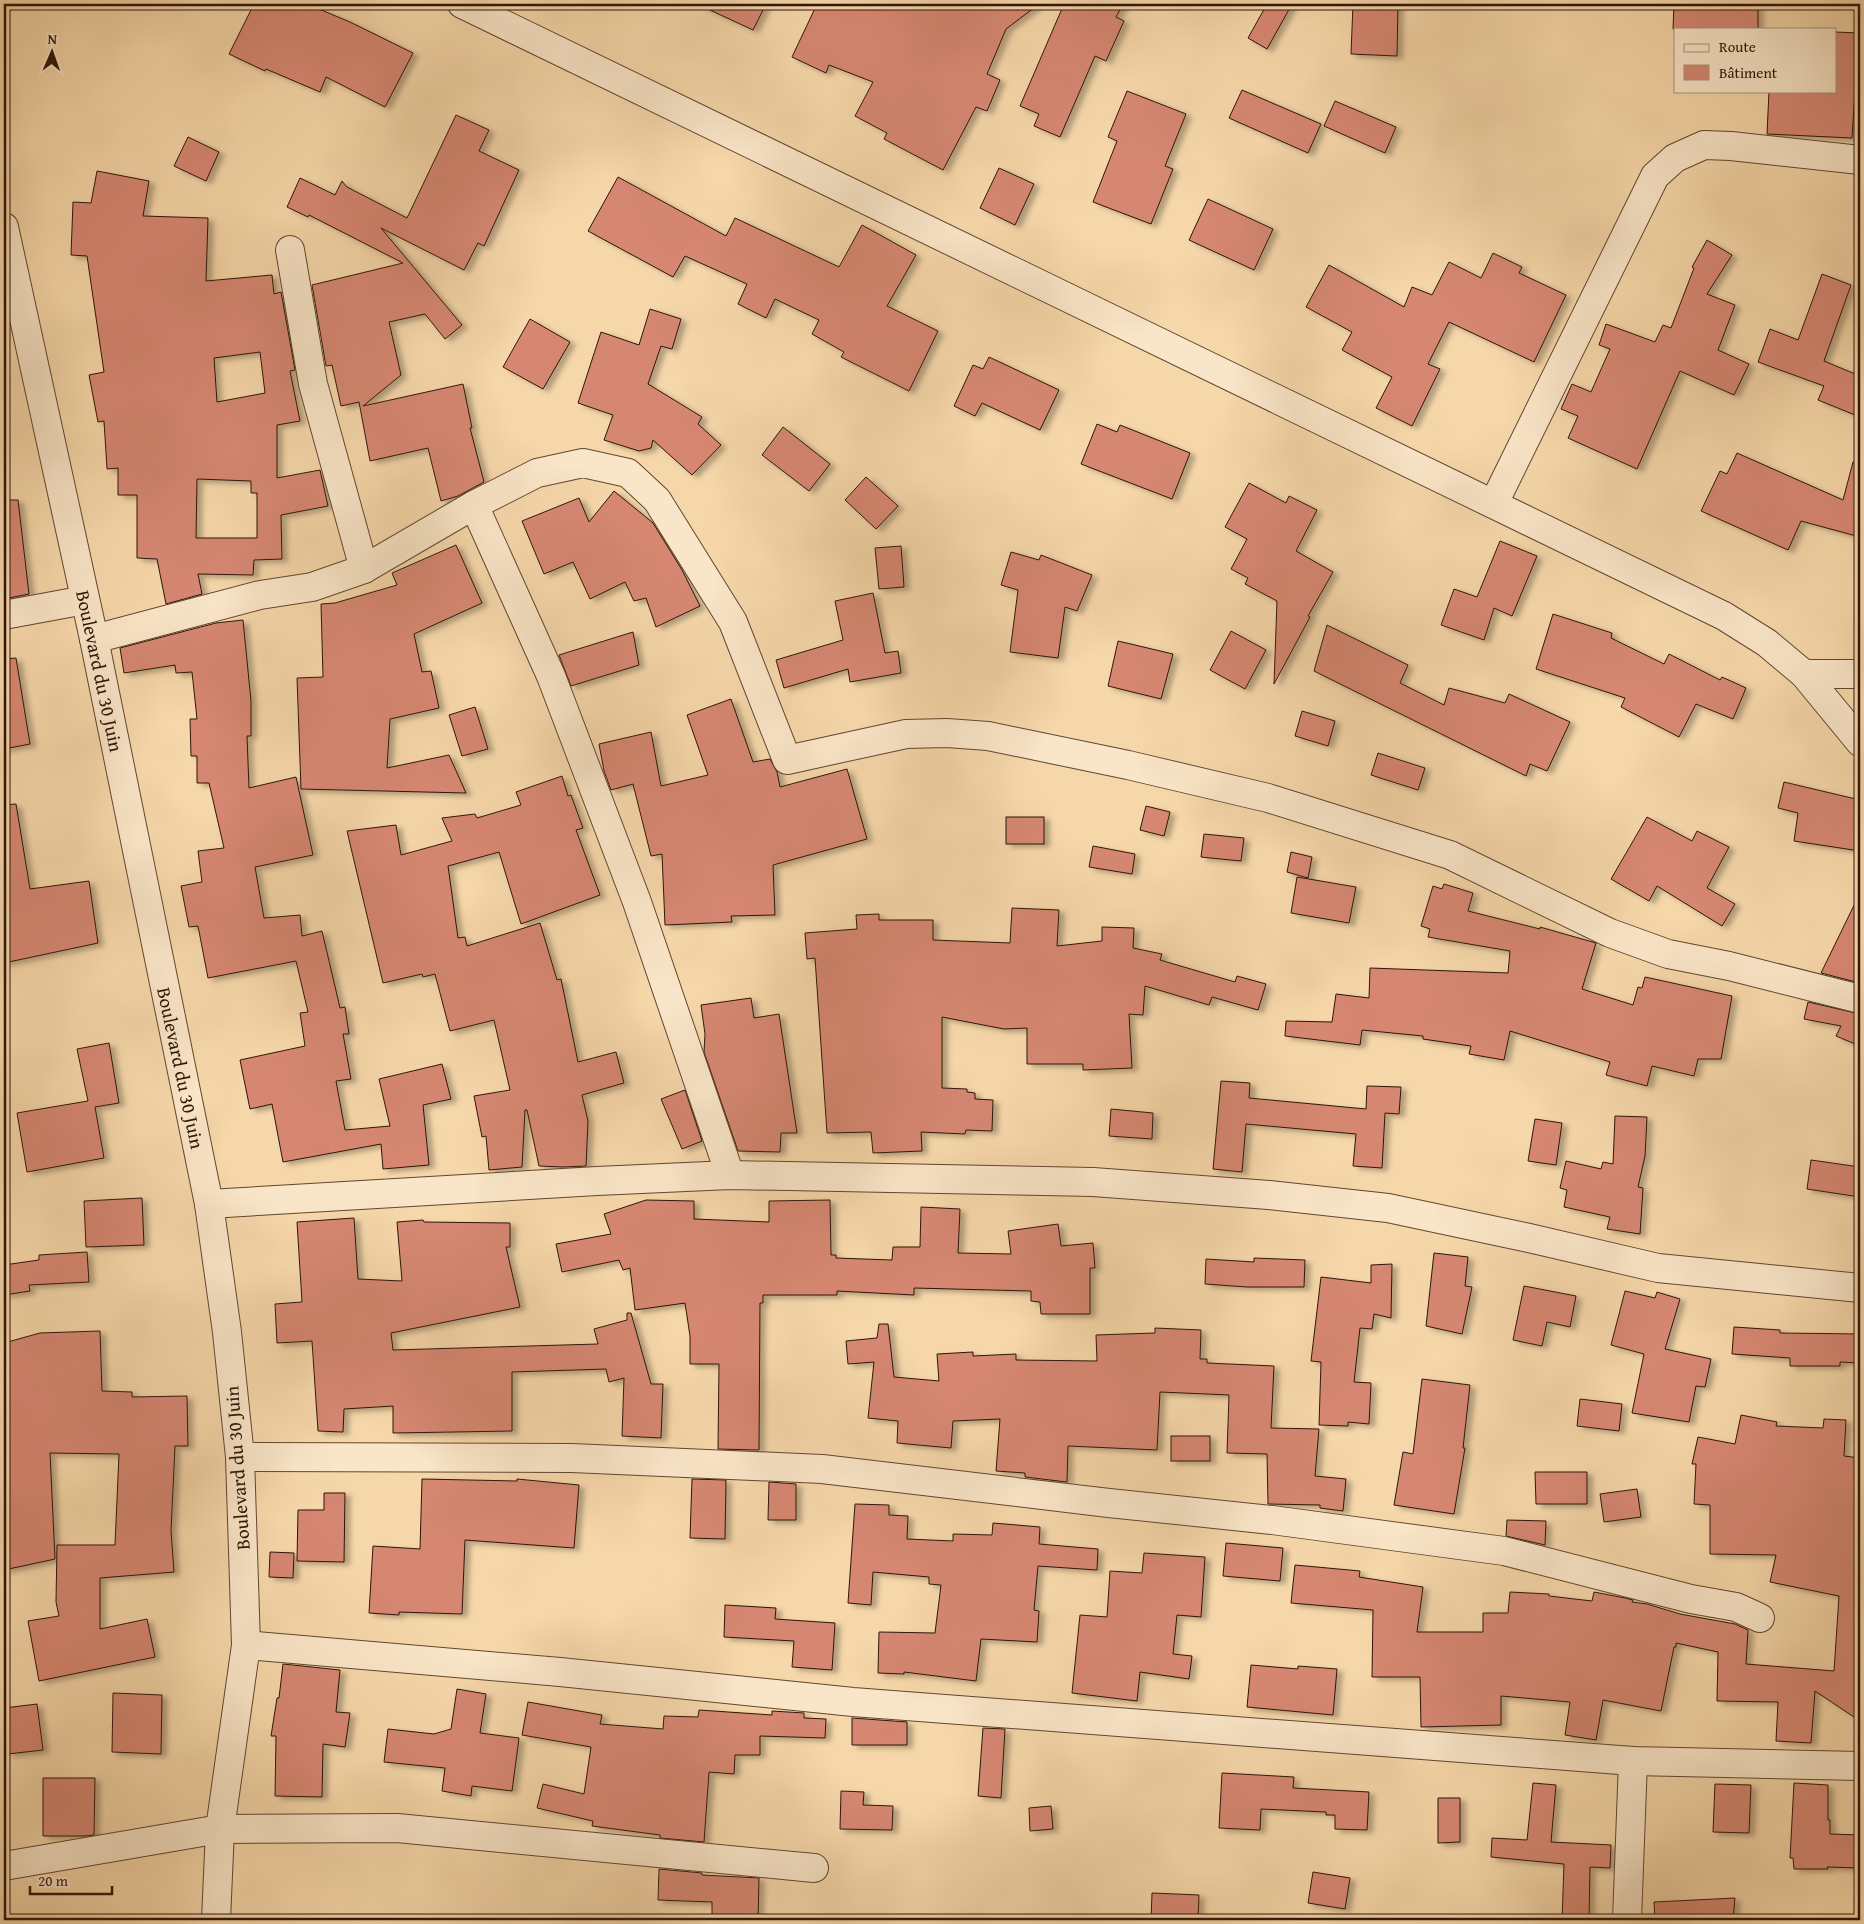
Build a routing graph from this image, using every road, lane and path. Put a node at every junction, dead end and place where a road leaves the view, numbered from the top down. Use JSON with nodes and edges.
{"nodes":[{"id":1,"x":462,"y":4,"type":"edge"},
{"id":2,"x":1860,"y":160,"type":"edge"},
{"id":3,"x":4,"y":227,"type":"edge"},
{"id":4,"x":290,"y":250,"type":"dead end"},
{"id":5,"x":1494,"y":504,"type":"junction"},
{"id":6,"x":474,"y":505,"type":"junction"},
{"id":7,"x":364,"y":569,"type":"junction"},
{"id":8,"x":85,"y":600,"type":"junction"},
{"id":9,"x":4,"y":615,"type":"edge"},
{"id":10,"x":94,"y":639,"type":"junction"},
{"id":11,"x":1804,"y":674,"type":"junction"},
{"id":12,"x":1860,"y":674,"type":"edge"},
{"id":13,"x":1860,"y":742,"type":"edge"},
{"id":14,"x":1860,"y":999,"type":"edge"},
{"id":15,"x":730,"y":1176,"type":"junction"},
{"id":16,"x":209,"y":1204,"type":"junction"},
{"id":17,"x":1860,"y":1288,"type":"edge"},
{"id":18,"x":240,"y":1457,"type":"junction"},
{"id":19,"x":1760,"y":1618,"type":"dead end"},
{"id":20,"x":246,"y":1645,"type":"junction"},
{"id":21,"x":1634,"y":1761,"type":"junction"},
{"id":22,"x":1860,"y":1766,"type":"edge"},
{"id":23,"x":220,"y":1829,"type":"junction"},
{"id":24,"x":4,"y":1866,"type":"edge"},
{"id":25,"x":814,"y":1868,"type":"dead end"},
{"id":26,"x":216,"y":1920,"type":"edge"},
{"id":27,"x":1627,"y":1920,"type":"edge"}],
"edges":[{"from":1,"to":5,"type":"street"},
{"from":2,"to":5,"type":"street"},
{"from":3,"to":8,"type":"street","name":"Boulevard du 30 Juin"},
{"from":4,"to":7,"type":"street"},
{"from":5,"to":11,"type":"street"},
{"from":6,"to":7,"type":"street"},
{"from":6,"to":14,"type":"street"},
{"from":6,"to":15,"type":"street"},
{"from":7,"to":10,"type":"street"},
{"from":8,"to":9,"type":"street"},
{"from":8,"to":10,"type":"street","name":"Boulevard du 30 Juin"},
{"from":10,"to":16,"type":"street","name":"Boulevard du 30 Juin"},
{"from":11,"to":12,"type":"street"},
{"from":11,"to":13,"type":"street"},
{"from":15,"to":16,"type":"street"},
{"from":15,"to":17,"type":"street"},
{"from":16,"to":18,"type":"street","name":"Boulevard du 30 Juin"},
{"from":18,"to":19,"type":"street"},
{"from":18,"to":20,"type":"street","name":"Boulevard du 30 Juin"},
{"from":20,"to":21,"type":"street"},
{"from":20,"to":23,"type":"street","name":"Boulevard du 30 Juin"},
{"from":21,"to":22,"type":"street"},
{"from":21,"to":27,"type":"street"},
{"from":23,"to":24,"type":"street"},
{"from":23,"to":25,"type":"street"},
{"from":23,"to":26,"type":"street","name":"Boulevard du 30 Juin"}]}
